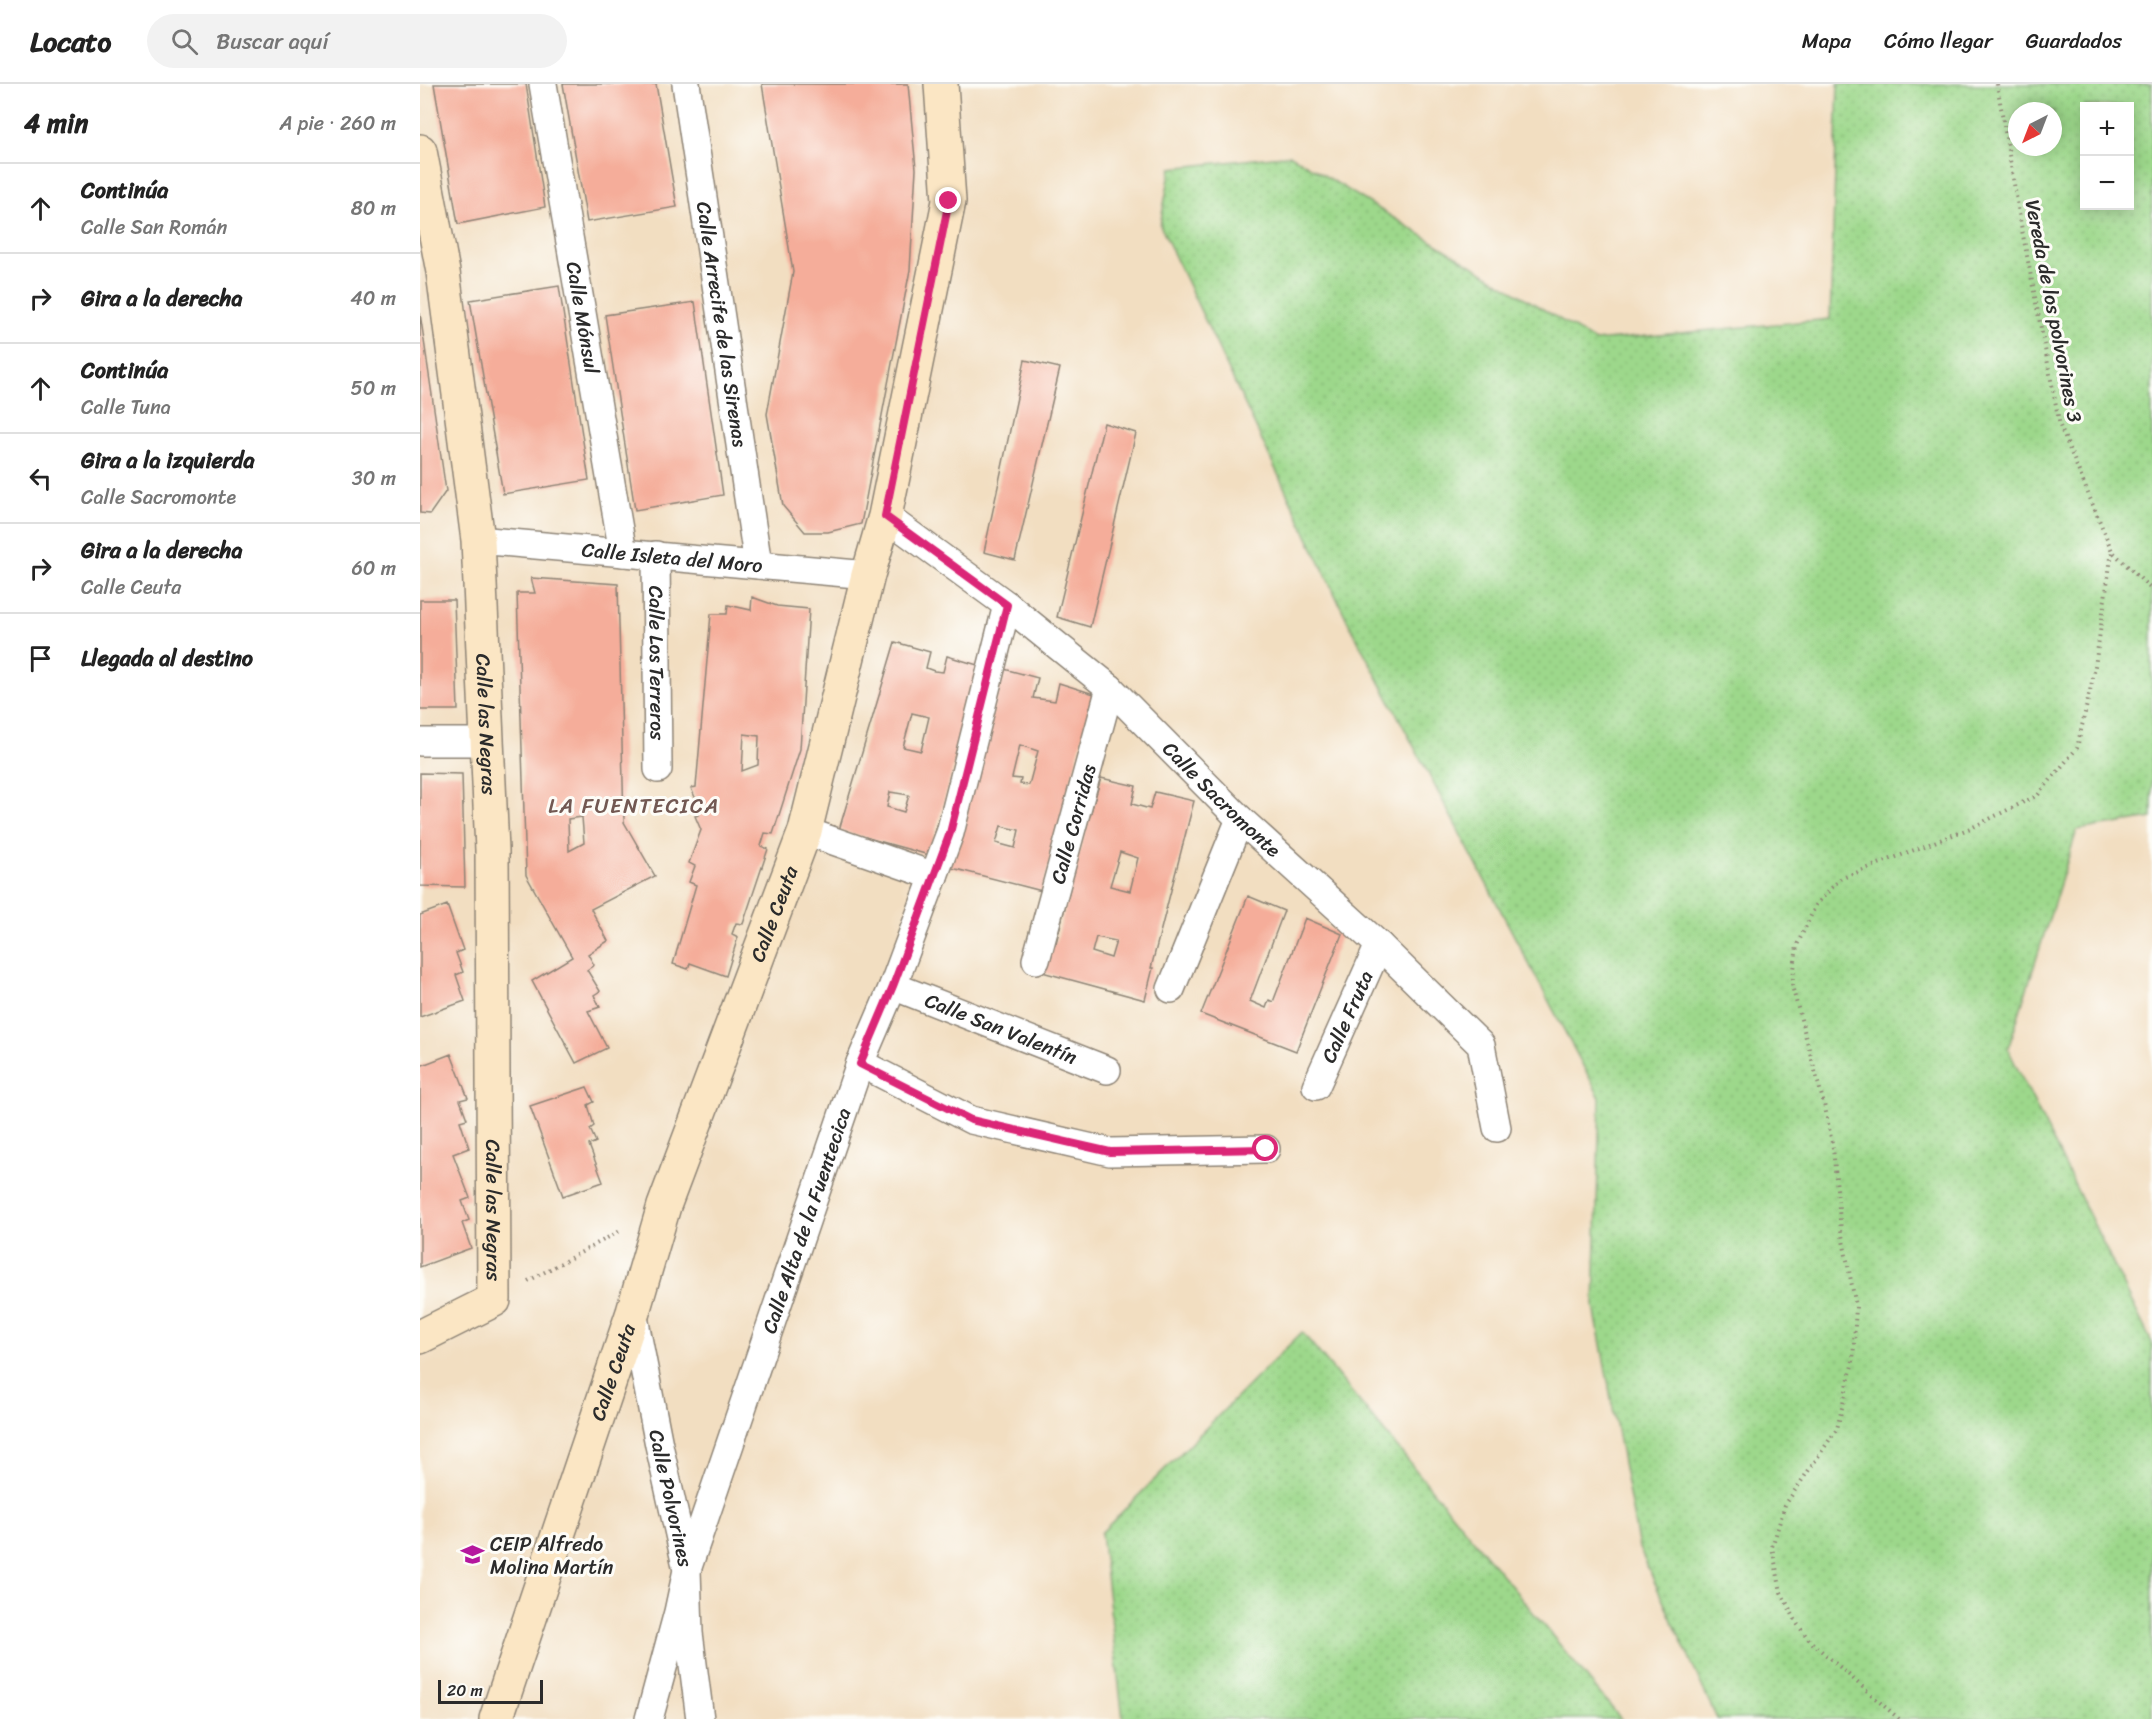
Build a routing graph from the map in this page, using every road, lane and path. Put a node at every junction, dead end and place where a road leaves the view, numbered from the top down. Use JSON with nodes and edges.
{"nodes":[{"id":1,"x":543,"y":84,"type":"edge"},
{"id":2,"x":686,"y":84,"type":"edge"},
{"id":3,"x":941,"y":84,"type":"edge"},
{"id":4,"x":1997,"y":84,"type":"edge"},
{"id":5,"x":420,"y":151,"type":"edge"},
{"id":6,"x":885,"y":516,"type":"junction"},
{"id":7,"x":478,"y":540,"type":"junction"},
{"id":8,"x":2112,"y":551,"type":"junction"},
{"id":9,"x":623,"y":553,"type":"junction"},
{"id":10,"x":656,"y":555,"type":"junction"},
{"id":11,"x":758,"y":565,"type":"junction"},
{"id":12,"x":868,"y":575,"type":"junction"},
{"id":13,"x":2152,"y":590,"type":"edge"},
{"id":14,"x":1007,"y":605,"type":"junction"},
{"id":15,"x":1110,"y":688,"type":"junction"},
{"id":16,"x":420,"y":742,"type":"edge"},
{"id":17,"x":486,"y":742,"type":"junction"},
{"id":18,"x":658,"y":770,"type":"dead end"},
{"id":19,"x":1240,"y":819,"type":"junction"},
{"id":20,"x":805,"y":831,"type":"junction"},
{"id":21,"x":934,"y":876,"type":"junction"},
{"id":22,"x":1379,"y":945,"type":"junction"},
{"id":23,"x":1036,"y":960,"type":"dead end"},
{"id":24,"x":893,"y":986,"type":"junction"},
{"id":25,"x":1171,"y":989,"type":"dead end"},
{"id":26,"x":860,"y":1064,"type":"junction"},
{"id":27,"x":1107,"y":1070,"type":"dead end"},
{"id":28,"x":1316,"y":1086,"type":"dead end"},
{"id":29,"x":1497,"y":1128,"type":"dead end"},
{"id":30,"x":1266,"y":1149,"type":"dead end"},
{"id":31,"x":664,"y":1206,"type":"junction"},
{"id":32,"x":494,"y":1300,"type":"junction"},
{"id":33,"x":633,"y":1312,"type":"junction"},
{"id":34,"x":420,"y":1337,"type":"edge"},
{"id":35,"x":687,"y":1570,"type":"junction"},
{"id":36,"x":496,"y":1719,"type":"edge"},
{"id":37,"x":649,"y":1719,"type":"edge"},
{"id":38,"x":700,"y":1719,"type":"edge"},
{"id":39,"x":1899,"y":1719,"type":"edge"}],
"edges":[{"from":1,"to":9,"type":"street","name":"Calle Mónsul"},
{"from":2,"to":11,"type":"street","name":"Calle Arrecife de las Sirenas"},
{"from":3,"to":6,"type":"street","name":"Calle Ceuta"},
{"from":4,"to":8,"type":"path","name":"Vereda de los polvorines 3"},
{"from":5,"to":7,"type":"street","name":"Calle las Negras"},
{"from":6,"to":12,"type":"street","name":"Calle Ceuta"},
{"from":6,"to":14,"type":"street","name":"Calle Sacromonte"},
{"from":7,"to":9,"type":"street","name":"Calle Isleta del Moro"},
{"from":7,"to":17,"type":"street","name":"Calle las Negras"},
{"from":8,"to":13,"type":"path","name":"Vereda de los polvorines 3"},
{"from":8,"to":39,"type":"path"},
{"from":9,"to":10,"type":"street","name":"Calle Isleta del Moro"},
{"from":10,"to":11,"type":"street","name":"Calle Isleta del Moro"},
{"from":10,"to":18,"type":"street","name":"Calle Los Terreros"},
{"from":11,"to":12,"type":"street","name":"Calle Isleta del Moro"},
{"from":12,"to":20,"type":"street","name":"Calle Ceuta"},
{"from":14,"to":15,"type":"street","name":"Calle Sacromonte"},
{"from":14,"to":21,"type":"street","name":"Calle Alta de la Fuentecica"},
{"from":15,"to":19,"type":"street","name":"Calle Sacromonte"},
{"from":15,"to":23,"type":"street","name":"Calle Corridas"},
{"from":16,"to":17,"type":"street"},
{"from":17,"to":32,"type":"street","name":"Calle las Negras"},
{"from":19,"to":22,"type":"street","name":"Calle Sacromonte"},
{"from":19,"to":25,"type":"street"},
{"from":20,"to":21,"type":"street"},
{"from":20,"to":31,"type":"street","name":"Calle Ceuta"},
{"from":21,"to":24,"type":"street","name":"Calle Alta de la Fuentecica"},
{"from":22,"to":28,"type":"street","name":"Calle Fruta"},
{"from":22,"to":29,"type":"street","name":"Calle Sacromonte"},
{"from":24,"to":26,"type":"street","name":"Calle Alta de la Fuentecica"},
{"from":24,"to":27,"type":"street","name":"Calle San Valentín"},
{"from":26,"to":30,"type":"street"},
{"from":26,"to":35,"type":"street","name":"Calle Alta de la Fuentecica"},
{"from":31,"to":32,"type":"path"},
{"from":31,"to":33,"type":"street","name":"Calle Ceuta"},
{"from":32,"to":34,"type":"street"},
{"from":33,"to":35,"type":"street","name":"Calle Polvorines"},
{"from":33,"to":36,"type":"street","name":"Calle Ceuta"},
{"from":35,"to":37,"type":"street","name":"Calle Polvorines"},
{"from":35,"to":38,"type":"street"}]}
